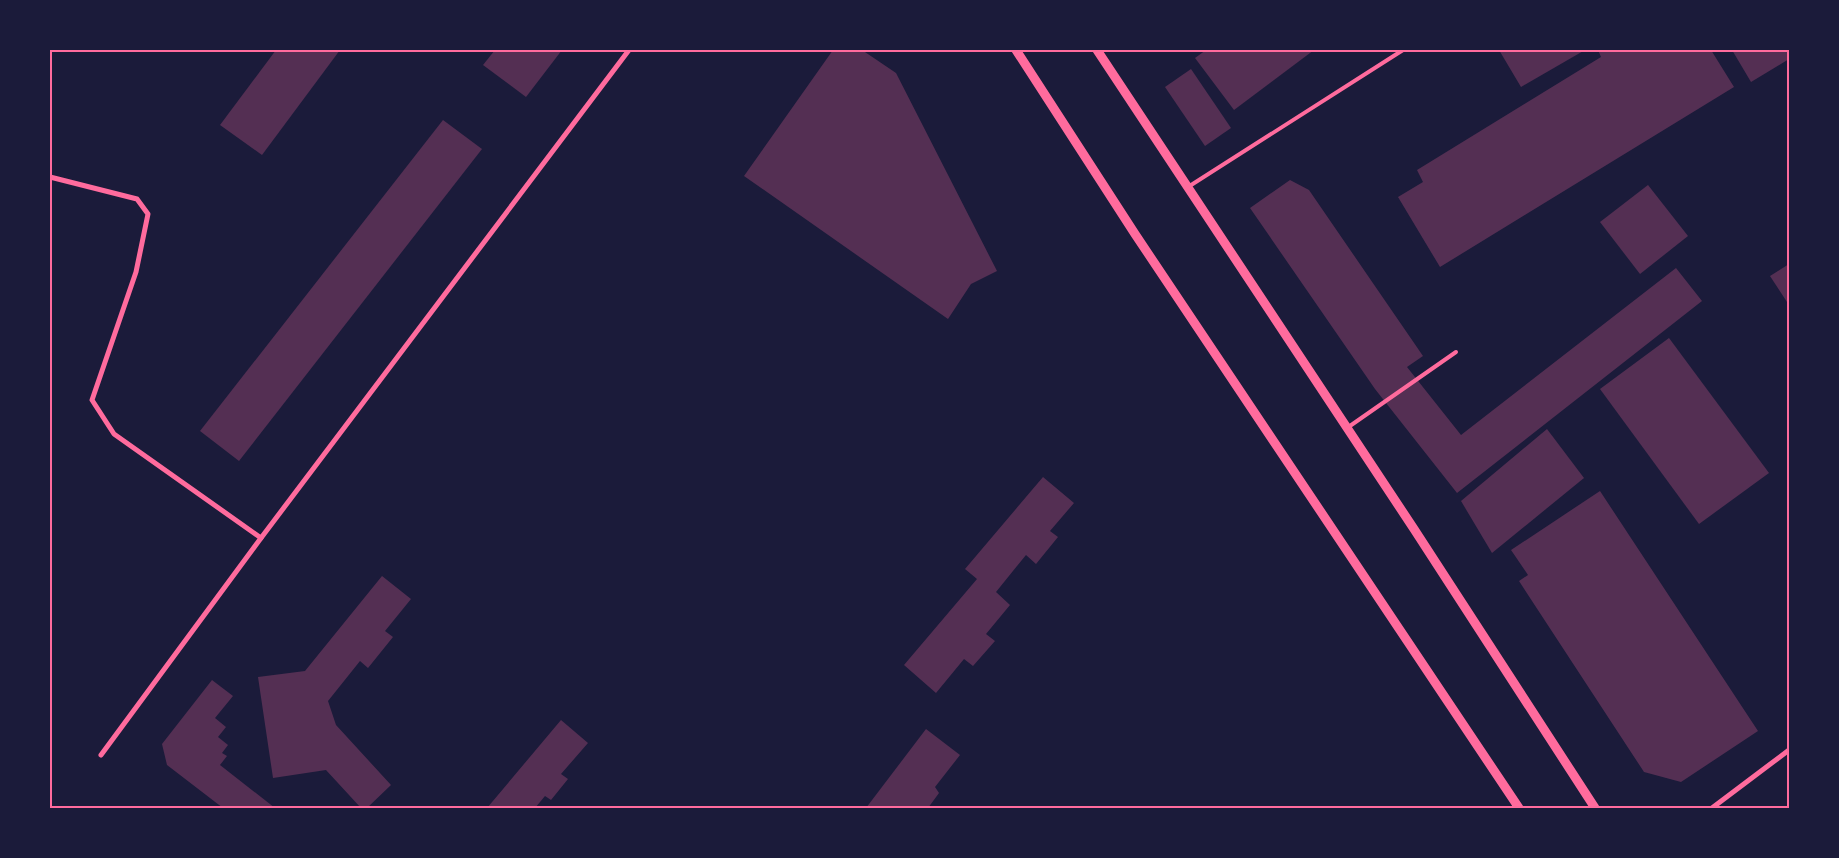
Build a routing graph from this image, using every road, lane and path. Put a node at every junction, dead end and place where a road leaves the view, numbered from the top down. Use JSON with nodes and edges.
{"nodes":[{"id":1,"x":628,"y":50,"type":"edge"},
{"id":2,"x":1016,"y":50,"type":"edge"},
{"id":3,"x":1097,"y":50,"type":"edge"},
{"id":4,"x":1403,"y":50,"type":"edge"},
{"id":5,"x":50,"y":177,"type":"edge"},
{"id":6,"x":1188,"y":187,"type":"junction"},
{"id":7,"x":1456,"y":352,"type":"dead end"},
{"id":8,"x":1347,"y":428,"type":"junction"},
{"id":9,"x":261,"y":538,"type":"junction"},
{"id":10,"x":1789,"y":750,"type":"edge"},
{"id":11,"x":101,"y":755,"type":"dead end"},
{"id":12,"x":1519,"y":808,"type":"edge"},
{"id":13,"x":1595,"y":808,"type":"edge"},
{"id":14,"x":1712,"y":808,"type":"edge"}],
"edges":[{"from":1,"to":9,"type":"street"},
{"from":2,"to":12,"type":"street"},
{"from":3,"to":6,"type":"street"},
{"from":4,"to":6,"type":"lane"},
{"from":5,"to":9,"type":"street"},
{"from":6,"to":8,"type":"street"},
{"from":7,"to":8,"type":"lane"},
{"from":8,"to":13,"type":"street"},
{"from":9,"to":11,"type":"street"},
{"from":10,"to":14,"type":"street"}]}
